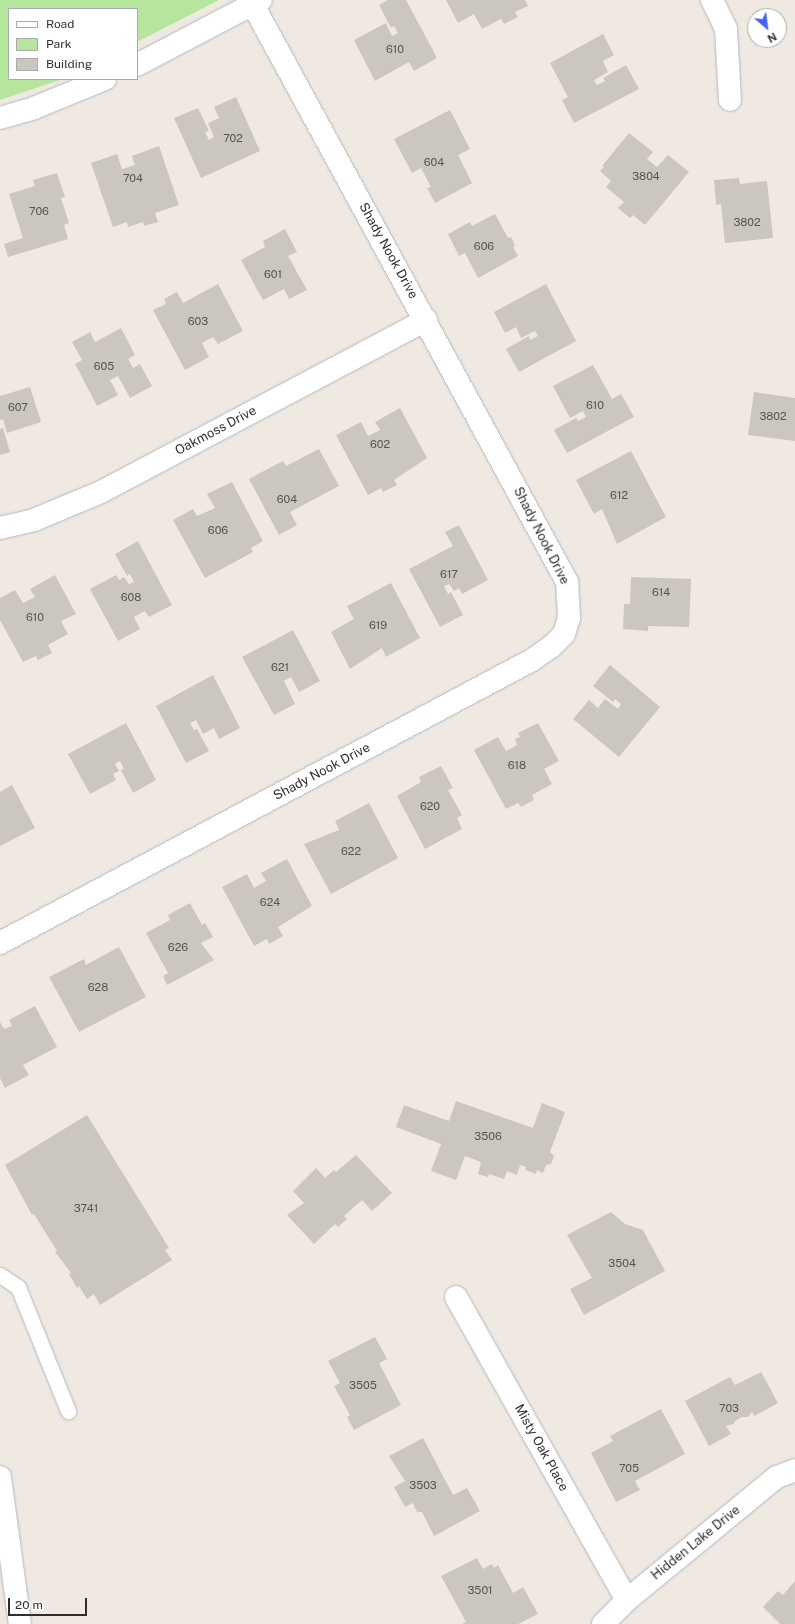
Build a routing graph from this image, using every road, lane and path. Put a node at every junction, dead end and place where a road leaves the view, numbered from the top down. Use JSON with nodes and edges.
{"nodes":[{"id":1,"x":712,"y":0,"type":"edge"},
{"id":2,"x":257,"y":2,"type":"edge"},
{"id":3,"x":138,"y":63,"type":"edge"},
{"id":4,"x":103,"y":80,"type":"edge"},
{"id":5,"x":730,"y":100,"type":"dead end"},
{"id":6,"x":0,"y":118,"type":"edge"},
{"id":7,"x":426,"y":320,"type":"junction"},
{"id":8,"x":0,"y":528,"type":"edge"},
{"id":9,"x":0,"y":943,"type":"edge"},
{"id":10,"x":0,"y":1275,"type":"edge"},
{"id":11,"x":456,"y":1297,"type":"dead end"},
{"id":12,"x":68,"y":1411,"type":"dead end"},
{"id":13,"x":795,"y":1470,"type":"edge"},
{"id":14,"x":0,"y":1477,"type":"edge"},
{"id":15,"x":627,"y":1600,"type":"junction"},
{"id":16,"x":20,"y":1624,"type":"edge"},
{"id":17,"x":603,"y":1624,"type":"edge"}],
"edges":[{"from":1,"to":5,"type":"street"},
{"from":2,"to":3,"type":"street"},
{"from":2,"to":7,"type":"street","name":"Shady Nook Drive"},
{"from":4,"to":6,"type":"street"},
{"from":7,"to":8,"type":"street","name":"Oakmoss Drive"},
{"from":7,"to":9,"type":"street","name":"Shady Nook Drive"},
{"from":10,"to":12,"type":"lane"},
{"from":11,"to":15,"type":"street","name":"Misty Oak Place"},
{"from":13,"to":15,"type":"street","name":"Hidden Lake Drive"},
{"from":14,"to":16,"type":"street"},
{"from":15,"to":17,"type":"street","name":"Hidden Lake Drive"}]}
